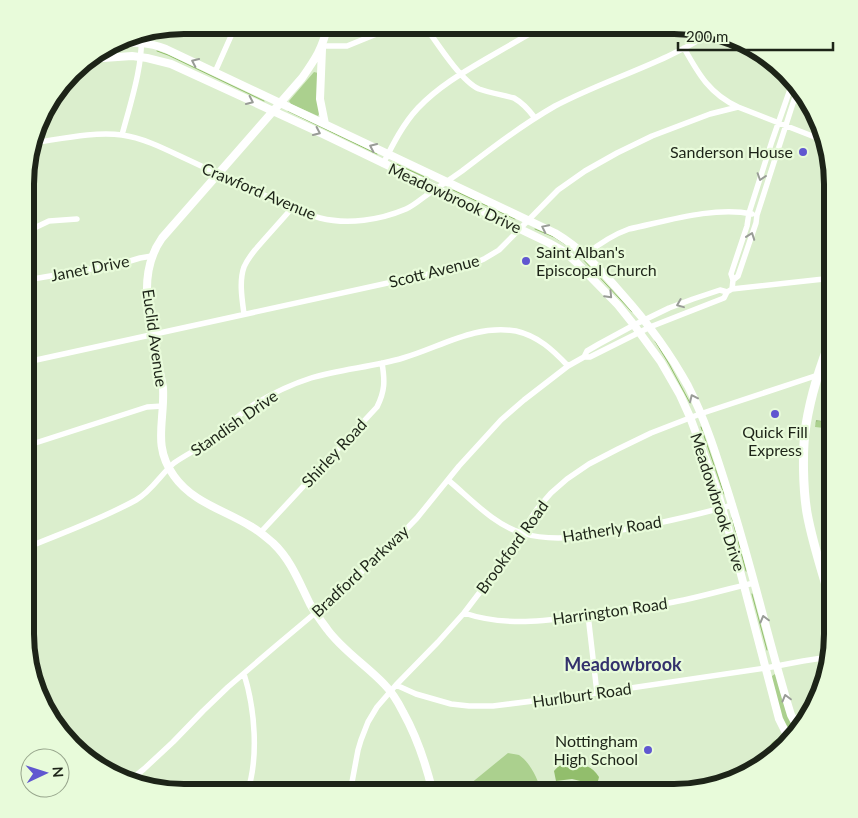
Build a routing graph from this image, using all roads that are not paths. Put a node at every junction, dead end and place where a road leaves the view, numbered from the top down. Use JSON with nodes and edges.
{"nodes":[{"id":1,"x":232,"y":34,"type":"edge"},
{"id":2,"x":326,"y":34,"type":"edge"},
{"id":3,"x":376,"y":34,"type":"edge"},
{"id":4,"x":431,"y":34,"type":"edge"},
{"id":5,"x":529,"y":34,"type":"edge"},
{"id":6,"x":703,"y":37,"type":"edge"},
{"id":7,"x":131,"y":43,"type":"edge"},
{"id":8,"x":142,"y":43,"type":"junction"},
{"id":9,"x":323,"y":46,"type":"junction"},
{"id":10,"x":684,"y":48,"type":"junction"},
{"id":11,"x":140,"y":57,"type":"junction"},
{"id":12,"x":103,"y":58,"type":"edge"},
{"id":13,"x":215,"y":72,"type":"junction"},
{"id":14,"x":461,"y":74,"type":"junction"},
{"id":15,"x":790,"y":89,"type":"edge"},
{"id":16,"x":796,"y":97,"type":"edge"},
{"id":17,"x":280,"y":103,"type":"junction"},
{"id":18,"x":738,"y":107,"type":"junction"},
{"id":19,"x":272,"y":112,"type":"junction"},
{"id":20,"x":535,"y":118,"type":"junction"},
{"id":21,"x":779,"y":123,"type":"junction"},
{"id":22,"x":325,"y":124,"type":"junction"},
{"id":23,"x":786,"y":125,"type":"junction"},
{"id":24,"x":122,"y":135,"type":"junction"},
{"id":25,"x":816,"y":137,"type":"edge"},
{"id":26,"x":40,"y":142,"type":"edge"},
{"id":27,"x":388,"y":154,"type":"junction"},
{"id":28,"x":383,"y":164,"type":"junction"},
{"id":29,"x":218,"y":174,"type":"junction"},
{"id":30,"x":447,"y":182,"type":"junction"},
{"id":31,"x":436,"y":189,"type":"junction"},
{"id":32,"x":292,"y":208,"type":"junction"},
{"id":33,"x":749,"y":213,"type":"junction"},
{"id":34,"x":757,"y":215,"type":"junction"},
{"id":35,"x":76,"y":219,"type":"dead end"},
{"id":36,"x":528,"y":220,"type":"junction"},
{"id":37,"x":34,"y":227,"type":"edge"},
{"id":38,"x":520,"y":229,"type":"junction"},
{"id":39,"x":585,"y":255,"type":"junction"},
{"id":40,"x":152,"y":256,"type":"junction"},
{"id":41,"x":34,"y":279,"type":"edge"},
{"id":42,"x":824,"y":279,"type":"edge"},
{"id":43,"x":733,"y":280,"type":"junction"},
{"id":44,"x":729,"y":290,"type":"junction"},
{"id":45,"x":244,"y":314,"type":"junction"},
{"id":46,"x":644,"y":320,"type":"junction"},
{"id":47,"x":634,"y":325,"type":"junction"},
{"id":48,"x":650,"y":327,"type":"junction"},
{"id":49,"x":640,"y":332,"type":"junction"},
{"id":50,"x":153,"y":334,"type":"junction"},
{"id":51,"x":584,"y":357,"type":"junction"},
{"id":52,"x":824,"y":359,"type":"edge"},
{"id":53,"x":34,"y":360,"type":"edge"},
{"id":54,"x":382,"y":363,"type":"junction"},
{"id":55,"x":568,"y":366,"type":"junction"},
{"id":56,"x":824,"y":371,"type":"edge"},
{"id":57,"x":818,"y":375,"type":"junction"},
{"id":58,"x":163,"y":406,"type":"junction"},
{"id":59,"x":700,"y":414,"type":"junction"},
{"id":60,"x":690,"y":417,"type":"junction"},
{"id":61,"x":34,"y":443,"type":"edge"},
{"id":62,"x":169,"y":469,"type":"junction"},
{"id":63,"x":448,"y":480,"type":"junction"},
{"id":64,"x":733,"y":505,"type":"junction"},
{"id":65,"x":722,"y":508,"type":"junction"},
{"id":66,"x":260,"y":533,"type":"junction"},
{"id":67,"x":521,"y":533,"type":"junction"},
{"id":68,"x":34,"y":545,"type":"edge"},
{"id":69,"x":824,"y":579,"type":"edge"},
{"id":70,"x":754,"y":583,"type":"junction"},
{"id":71,"x":744,"y":585,"type":"junction"},
{"id":72,"x":315,"y":613,"type":"junction"},
{"id":73,"x":464,"y":613,"type":"junction"},
{"id":74,"x":588,"y":615,"type":"junction"},
{"id":75,"x":822,"y":658,"type":"edge"},
{"id":76,"x":777,"y":666,"type":"junction"},
{"id":77,"x":766,"y":668,"type":"junction"},
{"id":78,"x":244,"y":674,"type":"junction"},
{"id":79,"x":394,"y":688,"type":"junction"},
{"id":80,"x":597,"y":693,"type":"junction"},
{"id":81,"x":795,"y":723,"type":"edge"},
{"id":82,"x":786,"y":734,"type":"edge"},
{"id":83,"x":135,"y":776,"type":"edge"},
{"id":84,"x":249,"y":784,"type":"edge"},
{"id":85,"x":352,"y":784,"type":"edge"},
{"id":86,"x":430,"y":784,"type":"edge"}],
"edges":[{"from":1,"to":13,"type":"street"},
{"from":2,"to":9,"type":"street","name":"Euclid Avenue"},
{"from":3,"to":9,"type":"street"},
{"from":4,"to":14,"type":"street"},
{"from":5,"to":14,"type":"street"},
{"from":6,"to":10,"type":"street","name":"Crawford Avenue"},
{"from":7,"to":8,"type":"street","name":"Meadowbrook Drive"},
{"from":8,"to":11,"type":"street"},
{"from":13,"to":8,"type":"street","name":"Meadowbrook Drive","one_way":true},
{"from":9,"to":17,"type":"street","name":"Euclid Avenue"},
{"from":9,"to":22,"type":"street","name":"Euclid Avenue"},
{"from":10,"to":18,"type":"street"},
{"from":10,"to":20,"type":"street","name":"Crawford Avenue"},
{"from":11,"to":12,"type":"street","name":"Meadowbrook Drive"},
{"from":11,"to":19,"type":"street","name":"Meadowbrook Drive","one_way":true},
{"from":11,"to":24,"type":"street"},
{"from":13,"to":17,"type":"street","name":"Meadowbrook Drive"},
{"from":14,"to":20,"type":"street"},
{"from":14,"to":27,"type":"street"},
{"from":15,"to":21,"type":"street"},
{"from":16,"to":23,"type":"street"},
{"from":17,"to":19,"type":"street","name":"Euclid Avenue"},
{"from":17,"to":22,"type":"street","name":"Meadowbrook Drive"},
{"from":18,"to":21,"type":"street"},
{"from":18,"to":36,"type":"street","name":"Scott Avenue"},
{"from":19,"to":28,"type":"street","name":"Meadowbrook Drive","one_way":true},
{"from":19,"to":29,"type":"street","name":"Euclid Avenue"},
{"from":20,"to":30,"type":"street","name":"Crawford Avenue"},
{"from":21,"to":23,"type":"street"},
{"from":21,"to":33,"type":"street","one_way":true},
{"from":27,"to":22,"type":"street","name":"Meadowbrook Drive","one_way":true},
{"from":23,"to":25,"type":"street"},
{"from":23,"to":34,"type":"street"},
{"from":24,"to":26,"type":"street","name":"Crawford Avenue"},
{"from":24,"to":29,"type":"street","name":"Crawford Avenue"},
{"from":27,"to":28,"type":"street"},
{"from":27,"to":30,"type":"street","name":"Meadowbrook Drive"},
{"from":28,"to":31,"type":"street","name":"Meadowbrook Drive"},
{"from":29,"to":32,"type":"street","name":"Crawford Avenue"},
{"from":29,"to":40,"type":"street","name":"Euclid Avenue"},
{"from":30,"to":31,"type":"street","name":"Crawford Avenue"},
{"from":30,"to":36,"type":"street","name":"Meadowbrook Drive"},
{"from":31,"to":32,"type":"street","name":"Crawford Avenue"},
{"from":31,"to":38,"type":"street","name":"Meadowbrook Drive"},
{"from":32,"to":45,"type":"street"},
{"from":33,"to":34,"type":"street"},
{"from":33,"to":39,"type":"street"},
{"from":33,"to":43,"type":"street"},
{"from":43,"to":34,"type":"street","one_way":true},
{"from":35,"to":37,"type":"street"},
{"from":36,"to":38,"type":"street","name":"Scott Avenue"},
{"from":39,"to":36,"type":"street","name":"Meadowbrook Drive","one_way":true},
{"from":38,"to":45,"type":"street","name":"Scott Avenue"},
{"from":38,"to":47,"type":"street","name":"Meadowbrook Drive","one_way":true},
{"from":39,"to":46,"type":"street","name":"Meadowbrook Drive"},
{"from":40,"to":41,"type":"street","name":"Janet Drive"},
{"from":40,"to":50,"type":"street","name":"Euclid Avenue"},
{"from":42,"to":44,"type":"street","name":"Bradford Parkway"},
{"from":43,"to":44,"type":"street"},
{"from":44,"to":46,"type":"street","name":"Bradford Parkway","one_way":true},
{"from":44,"to":48,"type":"street","name":"Bradford Parkway"},
{"from":45,"to":50,"type":"street","name":"Scott Avenue"},
{"from":46,"to":47,"type":"street","name":"Bradford Parkway"},
{"from":46,"to":48,"type":"street","name":"Meadowbrook Drive"},
{"from":47,"to":49,"type":"street","name":"Meadowbrook Drive"},
{"from":47,"to":51,"type":"street","name":"Bradford Parkway"},
{"from":48,"to":49,"type":"street","name":"Bradford Parkway"},
{"from":59,"to":48,"type":"street","name":"Meadowbrook Drive","one_way":true},
{"from":49,"to":51,"type":"street","name":"Bradford Parkway"},
{"from":49,"to":60,"type":"street","name":"Meadowbrook Drive"},
{"from":50,"to":53,"type":"street","name":"Scott Avenue"},
{"from":50,"to":58,"type":"street","name":"Euclid Avenue"},
{"from":51,"to":55,"type":"street","name":"Bradford Parkway"},
{"from":52,"to":57,"type":"main road"},
{"from":54,"to":55,"type":"street","name":"Standish Drive"},
{"from":54,"to":62,"type":"street","name":"Standish Drive"},
{"from":54,"to":66,"type":"street","name":"Shirley Road"},
{"from":55,"to":63,"type":"street","name":"Bradford Parkway"},
{"from":56,"to":57,"type":"street","name":"Brookford Road"},
{"from":57,"to":59,"type":"street","name":"Brookford Road"},
{"from":57,"to":69,"type":"main road"},
{"from":58,"to":61,"type":"street"},
{"from":58,"to":62,"type":"street","name":"Euclid Avenue"},
{"from":59,"to":60,"type":"street","name":"Brookford Road"},
{"from":59,"to":64,"type":"street","name":"Meadowbrook Drive"},
{"from":60,"to":65,"type":"street","name":"Meadowbrook Drive"},
{"from":60,"to":67,"type":"street","name":"Brookford Road"},
{"from":62,"to":66,"type":"street","name":"Euclid Avenue"},
{"from":62,"to":68,"type":"street","name":"Standish Drive"},
{"from":63,"to":67,"type":"street","name":"Hatherly Road"},
{"from":63,"to":72,"type":"street","name":"Bradford Parkway"},
{"from":64,"to":65,"type":"street","name":"Hatherly Road"},
{"from":64,"to":70,"type":"street","name":"Meadowbrook Drive"},
{"from":65,"to":67,"type":"street","name":"Hatherly Road"},
{"from":65,"to":71,"type":"street","name":"Meadowbrook Drive"},
{"from":66,"to":72,"type":"street","name":"Euclid Avenue"},
{"from":67,"to":73,"type":"street","name":"Brookford Road"},
{"from":70,"to":71,"type":"street","name":"Harrington Road"},
{"from":76,"to":70,"type":"street","name":"Meadowbrook Drive","one_way":true},
{"from":71,"to":74,"type":"street","name":"Harrington Road"},
{"from":71,"to":77,"type":"street","name":"Meadowbrook Drive"},
{"from":72,"to":78,"type":"street","name":"Bradford Parkway"},
{"from":72,"to":79,"type":"street","name":"Euclid Avenue"},
{"from":73,"to":74,"type":"street","name":"Harrington Road"},
{"from":73,"to":79,"type":"street","name":"Brookford Road"},
{"from":74,"to":80,"type":"street"},
{"from":75,"to":76,"type":"street","name":"Hurlburt Road"},
{"from":76,"to":77,"type":"street","name":"Hurlburt Road"},
{"from":81,"to":76,"type":"street","name":"Meadowbrook Drive","one_way":true},
{"from":77,"to":80,"type":"street","name":"Hurlburt Road"},
{"from":77,"to":82,"type":"street","name":"Meadowbrook Drive"},
{"from":78,"to":83,"type":"street","name":"Bradford Parkway"},
{"from":78,"to":84,"type":"street"},
{"from":79,"to":80,"type":"street","name":"Hurlburt Road"},
{"from":79,"to":85,"type":"street","name":"Brookford Road"},
{"from":79,"to":86,"type":"street","name":"Euclid Avenue"}]}
